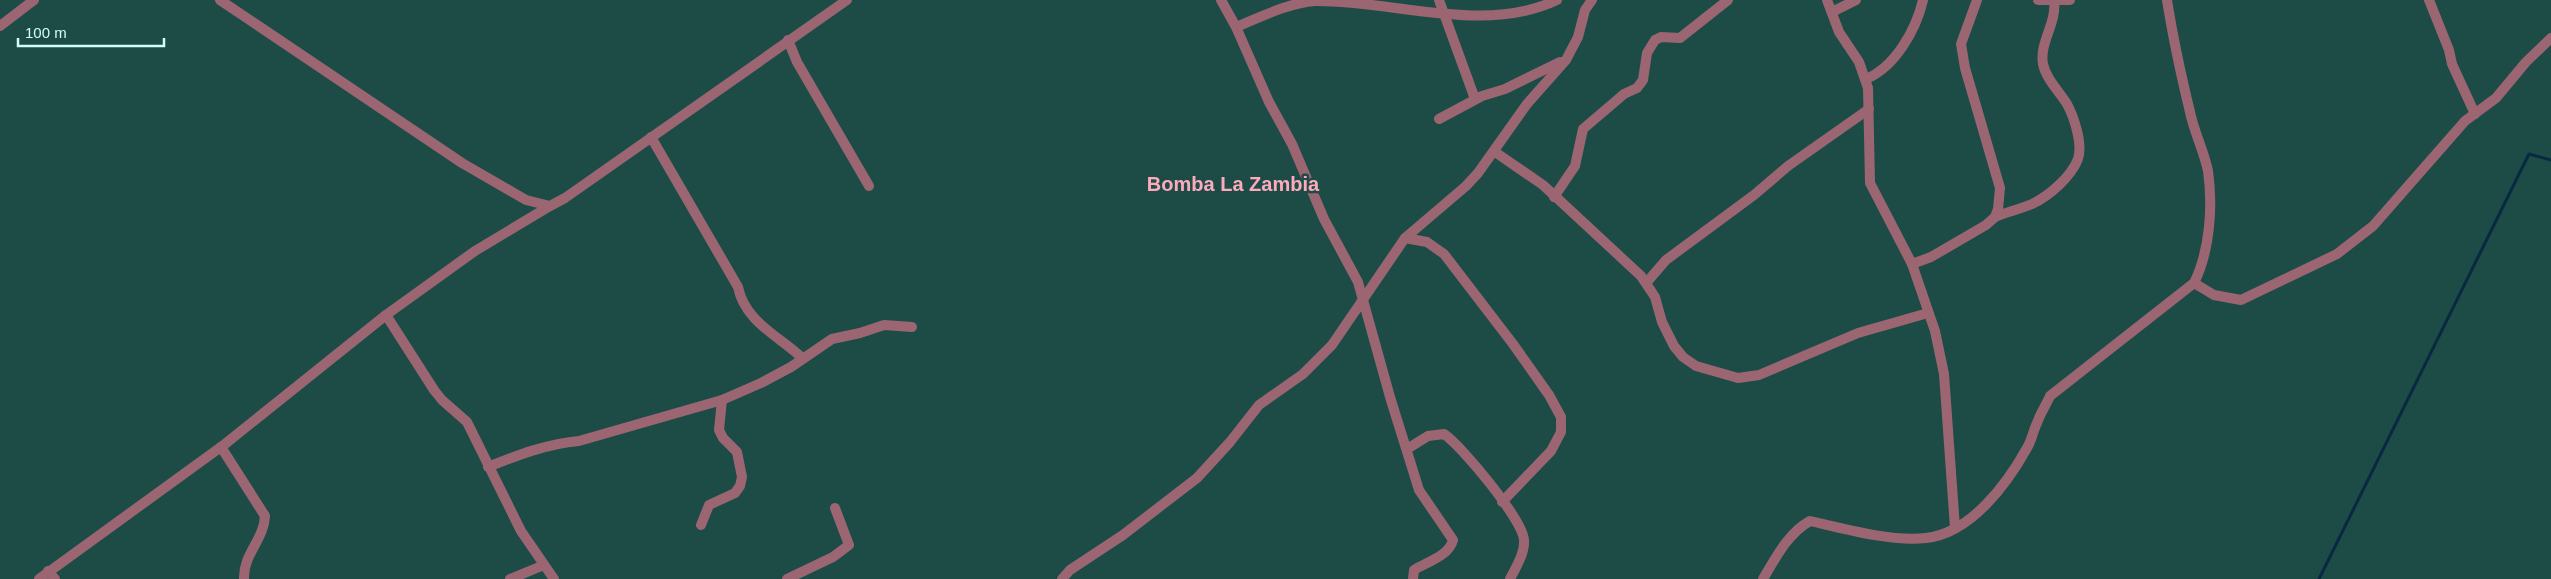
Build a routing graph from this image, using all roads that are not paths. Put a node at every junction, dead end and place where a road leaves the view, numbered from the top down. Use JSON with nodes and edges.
{"nodes":[{"id":1,"x":34,"y":0,"type":"edge"},
{"id":2,"x":220,"y":0,"type":"edge"},
{"id":3,"x":847,"y":0,"type":"edge"},
{"id":4,"x":1221,"y":0,"type":"edge"},
{"id":5,"x":1440,"y":0,"type":"edge"},
{"id":6,"x":1557,"y":0,"type":"edge"},
{"id":7,"x":1592,"y":0,"type":"edge"},
{"id":8,"x":1728,"y":0,"type":"edge"},
{"id":9,"x":1827,"y":0,"type":"edge"},
{"id":10,"x":1856,"y":0,"type":"edge"},
{"id":11,"x":1923,"y":0,"type":"edge"},
{"id":12,"x":1977,"y":0,"type":"edge"},
{"id":13,"x":2038,"y":0,"type":"edge"},
{"id":14,"x":2070,"y":0,"type":"edge"},
{"id":15,"x":2167,"y":0,"type":"edge"},
{"id":16,"x":2429,"y":0,"type":"edge"},
{"id":17,"x":2054,"y":1,"type":"edge"},
{"id":18,"x":1442,"y":11,"type":"junction"},
{"id":19,"x":1832,"y":12,"type":"junction"},
{"id":20,"x":0,"y":26,"type":"edge"},
{"id":21,"x":1236,"y":27,"type":"junction"},
{"id":22,"x":2551,"y":38,"type":"edge"},
{"id":23,"x":788,"y":40,"type":"junction"},
{"id":24,"x":1566,"y":60,"type":"junction"},
{"id":25,"x":1866,"y":79,"type":"junction"},
{"id":26,"x":1475,"y":99,"type":"junction"},
{"id":27,"x":1869,"y":109,"type":"junction"},
{"id":28,"x":2475,"y":114,"type":"junction"},
{"id":29,"x":1439,"y":119,"type":"dead end"},
{"id":30,"x":651,"y":137,"type":"junction"},
{"id":31,"x":1495,"y":152,"type":"junction"},
{"id":32,"x":870,"y":186,"type":"dead end"},
{"id":33,"x":1554,"y":197,"type":"junction"},
{"id":34,"x":550,"y":206,"type":"junction"},
{"id":35,"x":1995,"y":217,"type":"junction"},
{"id":36,"x":1405,"y":238,"type":"junction"},
{"id":37,"x":1912,"y":264,"type":"junction"},
{"id":38,"x":1646,"y":282,"type":"junction"},
{"id":39,"x":2194,"y":283,"type":"junction"},
{"id":40,"x":1362,"y":302,"type":"junction"},
{"id":41,"x":1928,"y":312,"type":"junction"},
{"id":42,"x":386,"y":316,"type":"junction"},
{"id":43,"x":912,"y":327,"type":"dead end"},
{"id":44,"x":802,"y":358,"type":"junction"},
{"id":45,"x":722,"y":400,"type":"junction"},
{"id":46,"x":221,"y":447,"type":"junction"},
{"id":47,"x":1407,"y":449,"type":"junction"},
{"id":48,"x":488,"y":468,"type":"junction"},
{"id":49,"x":1502,"y":502,"type":"junction"},
{"id":50,"x":835,"y":508,"type":"dead end"},
{"id":51,"x":701,"y":524,"type":"dead end"},
{"id":52,"x":1955,"y":528,"type":"junction"},
{"id":53,"x":544,"y":565,"type":"junction"},
{"id":54,"x":52,"y":575,"type":"edge"},
{"id":55,"x":39,"y":579,"type":"edge"},
{"id":56,"x":244,"y":579,"type":"edge"},
{"id":57,"x":510,"y":579,"type":"edge"},
{"id":58,"x":554,"y":579,"type":"edge"},
{"id":59,"x":787,"y":579,"type":"edge"},
{"id":60,"x":1062,"y":579,"type":"edge"},
{"id":61,"x":1413,"y":579,"type":"edge"},
{"id":62,"x":1510,"y":579,"type":"edge"},
{"id":63,"x":1763,"y":579,"type":"edge"}],
"edges":[{"from":1,"to":20,"type":"street"},
{"from":2,"to":34,"type":"street"},
{"from":3,"to":23,"type":"street"},
{"from":4,"to":21,"type":"street"},
{"from":5,"to":18,"type":"street"},
{"from":6,"to":18,"type":"street"},
{"from":7,"to":24,"type":"street"},
{"from":8,"to":33,"type":"street"},
{"from":9,"to":19,"type":"street"},
{"from":10,"to":19,"type":"street"},
{"from":11,"to":25,"type":"street"},
{"from":12,"to":35,"type":"street"},
{"from":13,"to":17,"type":"street"},
{"from":14,"to":17,"type":"street"},
{"from":15,"to":39,"type":"street"},
{"from":16,"to":28,"type":"street"},
{"from":17,"to":35,"type":"street"},
{"from":18,"to":21,"type":"street"},
{"from":18,"to":26,"type":"street"},
{"from":19,"to":25,"type":"street"},
{"from":21,"to":40,"type":"street"},
{"from":22,"to":28,"type":"street"},
{"from":23,"to":30,"type":"street"},
{"from":23,"to":32,"type":"street"},
{"from":24,"to":26,"type":"street"},
{"from":24,"to":31,"type":"street"},
{"from":25,"to":27,"type":"street"},
{"from":26,"to":29,"type":"street"},
{"from":27,"to":37,"type":"street"},
{"from":27,"to":38,"type":"street"},
{"from":28,"to":39,"type":"street"},
{"from":30,"to":34,"type":"street"},
{"from":30,"to":44,"type":"street"},
{"from":31,"to":33,"type":"street"},
{"from":31,"to":36,"type":"street"},
{"from":33,"to":38,"type":"street"},
{"from":34,"to":42,"type":"street"},
{"from":35,"to":37,"type":"street"},
{"from":36,"to":40,"type":"street"},
{"from":36,"to":49,"type":"street"},
{"from":37,"to":41,"type":"street"},
{"from":38,"to":41,"type":"street"},
{"from":39,"to":52,"type":"street"},
{"from":40,"to":47,"type":"street"},
{"from":40,"to":60,"type":"street"},
{"from":41,"to":52,"type":"street"},
{"from":42,"to":46,"type":"street"},
{"from":42,"to":48,"type":"street"},
{"from":43,"to":44,"type":"street"},
{"from":44,"to":45,"type":"street"},
{"from":45,"to":48,"type":"street"},
{"from":45,"to":51,"type":"street"},
{"from":46,"to":54,"type":"street"},
{"from":46,"to":56,"type":"street"},
{"from":47,"to":49,"type":"street"},
{"from":47,"to":61,"type":"street"},
{"from":48,"to":53,"type":"street"},
{"from":49,"to":62,"type":"street"},
{"from":50,"to":59,"type":"street"},
{"from":52,"to":63,"type":"street"},
{"from":53,"to":57,"type":"street"},
{"from":53,"to":58,"type":"street"},
{"from":54,"to":55,"type":"street"}]}
